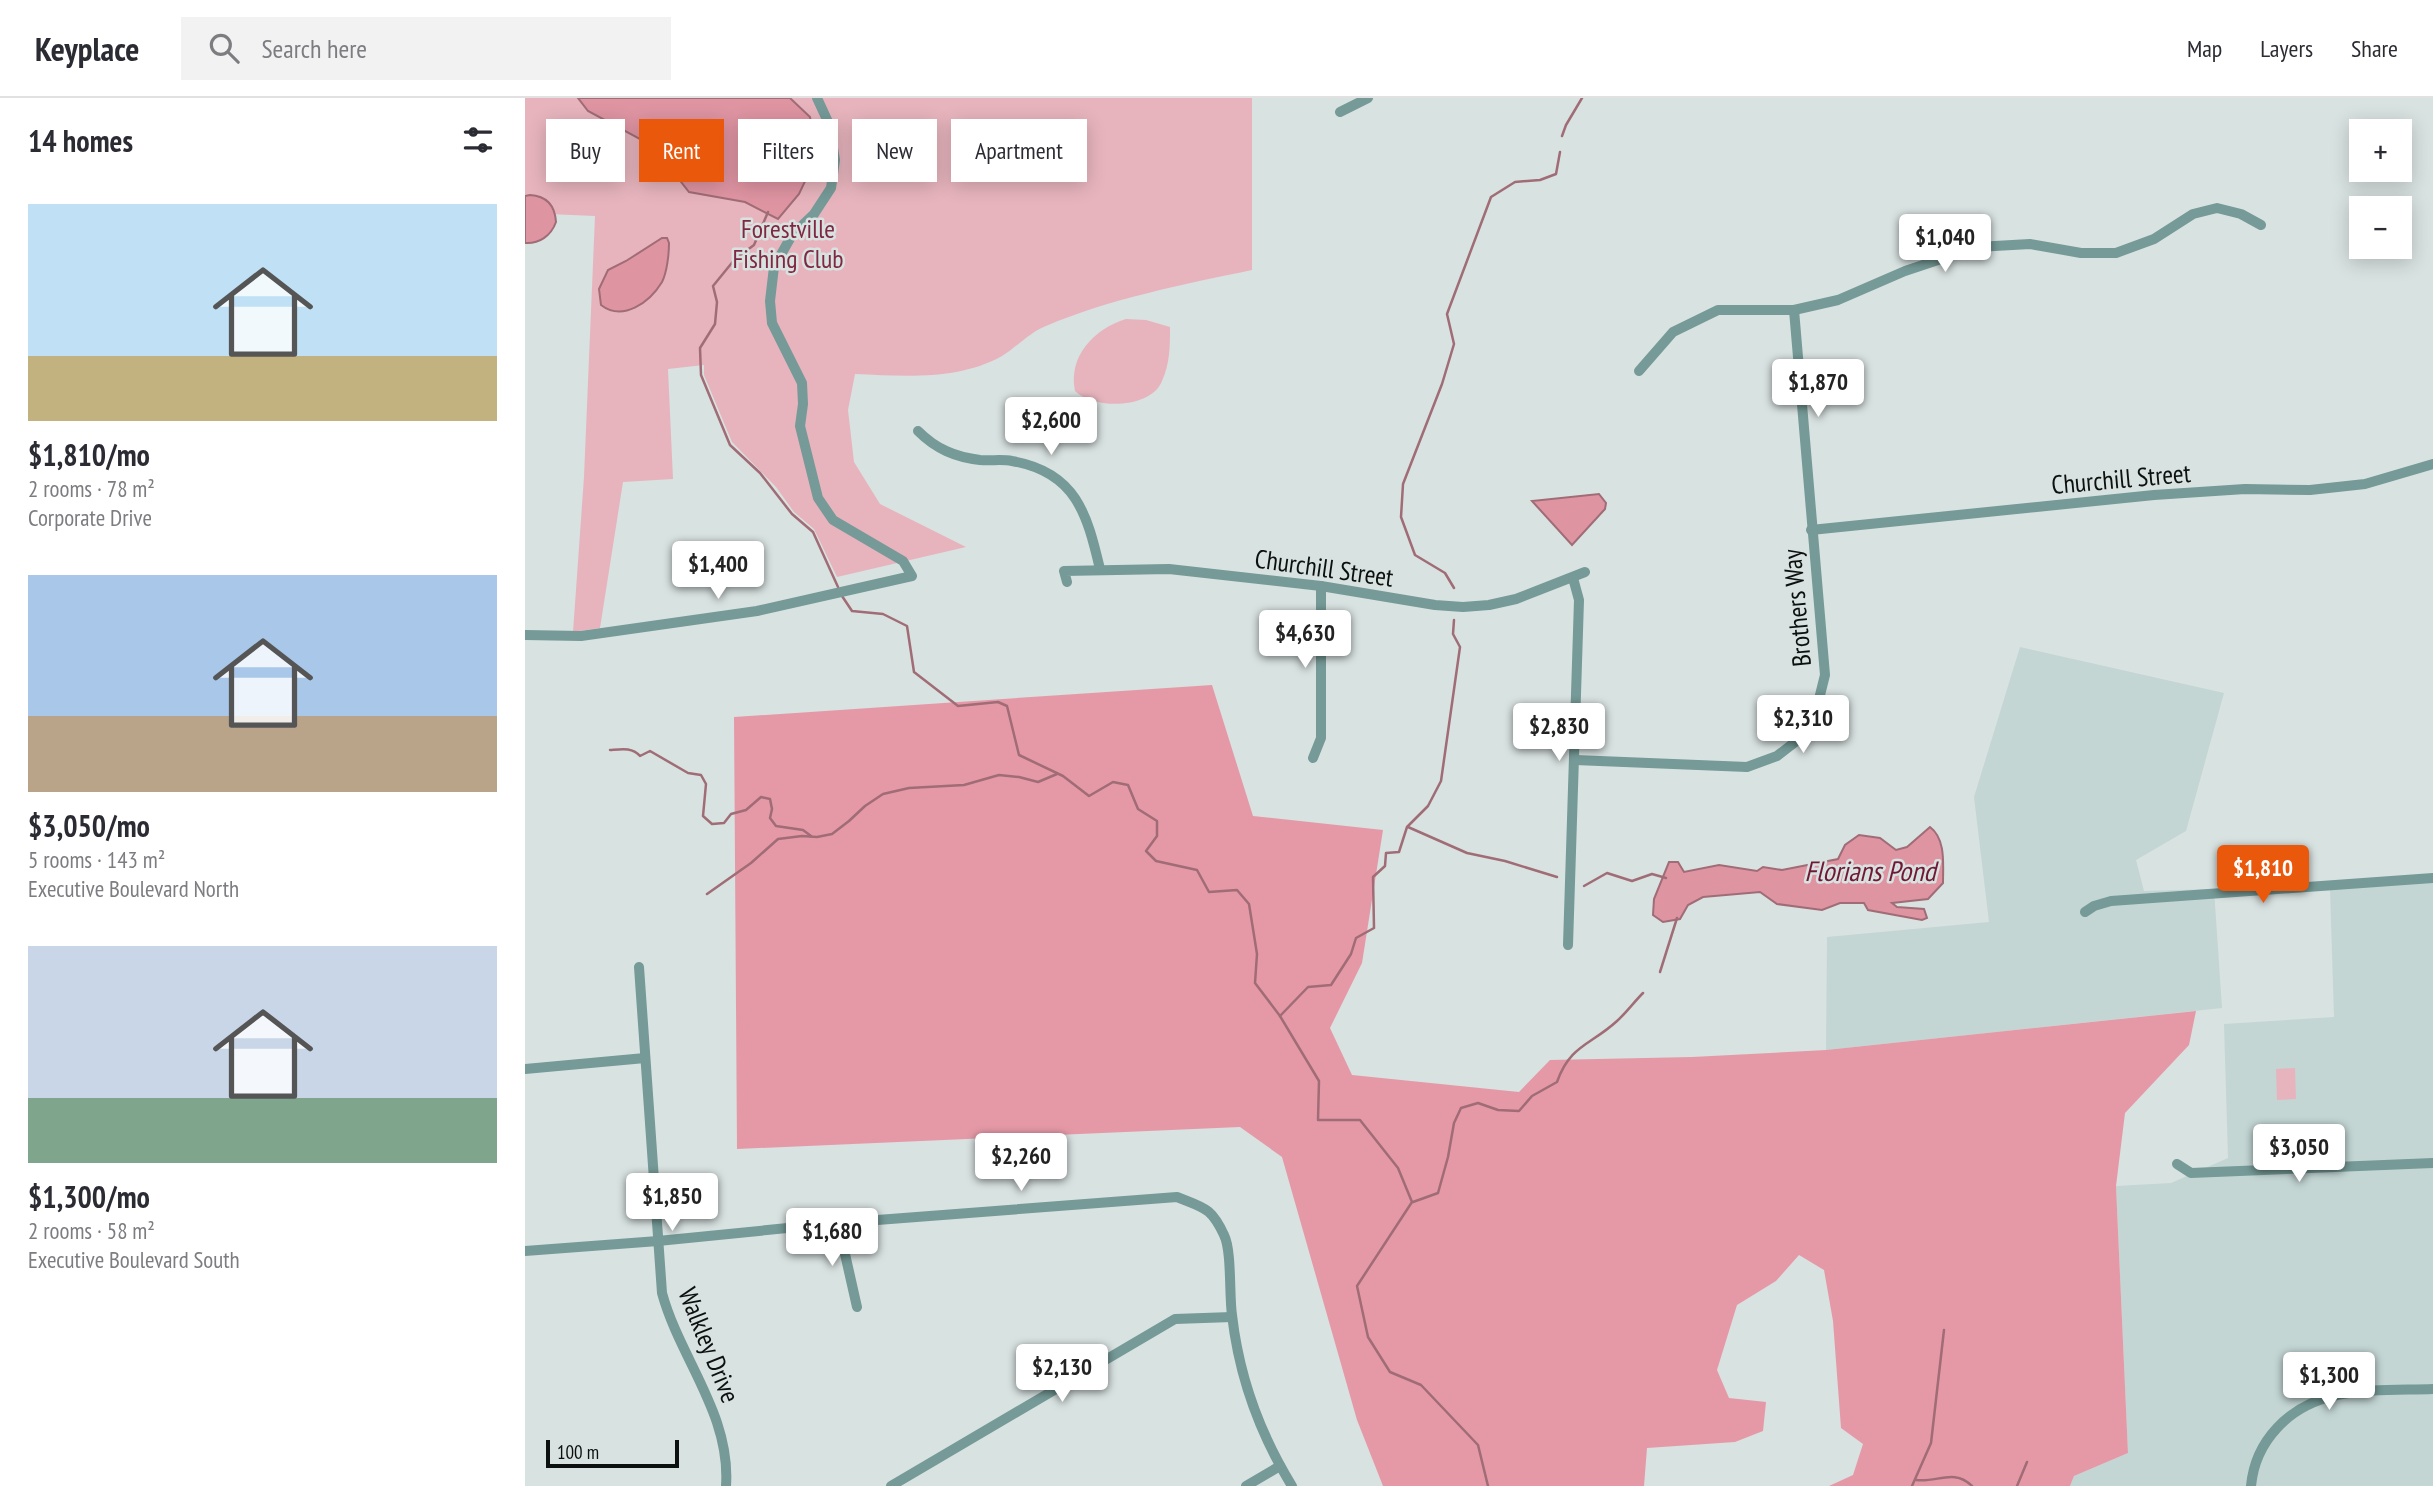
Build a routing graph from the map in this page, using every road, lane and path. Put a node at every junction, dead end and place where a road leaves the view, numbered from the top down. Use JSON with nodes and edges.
{"nodes":[{"id":1,"x":817,"y":98,"type":"edge"},
{"id":2,"x":1368,"y":98,"type":"edge"},
{"id":3,"x":1340,"y":112,"type":"dead end"},
{"id":4,"x":2261,"y":225,"type":"dead end"},
{"id":5,"x":1794,"y":310,"type":"junction"},
{"id":6,"x":1639,"y":371,"type":"dead end"},
{"id":7,"x":918,"y":431,"type":"dead end"},
{"id":8,"x":2433,"y":464,"type":"edge"},
{"id":9,"x":1811,"y":530,"type":"junction"},
{"id":10,"x":1100,"y":569,"type":"junction"},
{"id":11,"x":1585,"y":572,"type":"dead end"},
{"id":12,"x":1573,"y":578,"type":"junction"},
{"id":13,"x":1067,"y":582,"type":"dead end"},
{"id":14,"x":1321,"y":586,"type":"junction"},
{"id":15,"x":525,"y":635,"type":"edge"},
{"id":16,"x":1313,"y":758,"type":"dead end"},
{"id":17,"x":1575,"y":760,"type":"junction"},
{"id":18,"x":2433,"y":878,"type":"edge"},
{"id":19,"x":2085,"y":912,"type":"dead end"},
{"id":20,"x":1568,"y":945,"type":"dead end"},
{"id":21,"x":639,"y":967,"type":"dead end"},
{"id":22,"x":645,"y":1058,"type":"junction"},
{"id":23,"x":525,"y":1069,"type":"edge"},
{"id":24,"x":2433,"y":1163,"type":"edge"},
{"id":25,"x":2177,"y":1164,"type":"dead end"},
{"id":26,"x":838,"y":1223,"type":"junction"},
{"id":27,"x":658,"y":1241,"type":"junction"},
{"id":28,"x":525,"y":1251,"type":"edge"},
{"id":29,"x":857,"y":1307,"type":"dead end"},
{"id":30,"x":1232,"y":1317,"type":"junction"},
{"id":31,"x":2433,"y":1390,"type":"edge"},
{"id":32,"x":1280,"y":1466,"type":"junction"},
{"id":33,"x":726,"y":1486,"type":"edge"},
{"id":34,"x":891,"y":1486,"type":"edge"},
{"id":35,"x":1246,"y":1486,"type":"edge"},
{"id":36,"x":1292,"y":1486,"type":"edge"},
{"id":37,"x":2251,"y":1486,"type":"edge"}],
"edges":[{"from":1,"to":15,"type":"street"},
{"from":2,"to":3,"type":"street"},
{"from":4,"to":5,"type":"street"},
{"from":5,"to":6,"type":"street"},
{"from":5,"to":9,"type":"street","name":"Brothers Way"},
{"from":7,"to":10,"type":"street"},
{"from":8,"to":9,"type":"street","name":"Churchill Street"},
{"from":9,"to":17,"type":"street","name":"Brothers Way"},
{"from":10,"to":13,"type":"street","name":"Churchill Street"},
{"from":10,"to":14,"type":"street","name":"Churchill Street"},
{"from":11,"to":12,"type":"street","name":"Churchill Street"},
{"from":12,"to":14,"type":"street","name":"Churchill Street"},
{"from":12,"to":17,"type":"street"},
{"from":14,"to":16,"type":"street"},
{"from":17,"to":20,"type":"street"},
{"from":18,"to":19,"type":"street"},
{"from":21,"to":22,"type":"street","name":"Walkley Drive"},
{"from":22,"to":23,"type":"street"},
{"from":22,"to":27,"type":"street","name":"Walkley Drive"},
{"from":24,"to":25,"type":"street"},
{"from":26,"to":27,"type":"street"},
{"from":26,"to":29,"type":"street"},
{"from":26,"to":30,"type":"street"},
{"from":27,"to":28,"type":"street"},
{"from":27,"to":33,"type":"street","name":"Walkley Drive"},
{"from":30,"to":32,"type":"street"},
{"from":30,"to":34,"type":"street"},
{"from":31,"to":37,"type":"street"},
{"from":32,"to":35,"type":"street"},
{"from":32,"to":36,"type":"street"}]}
